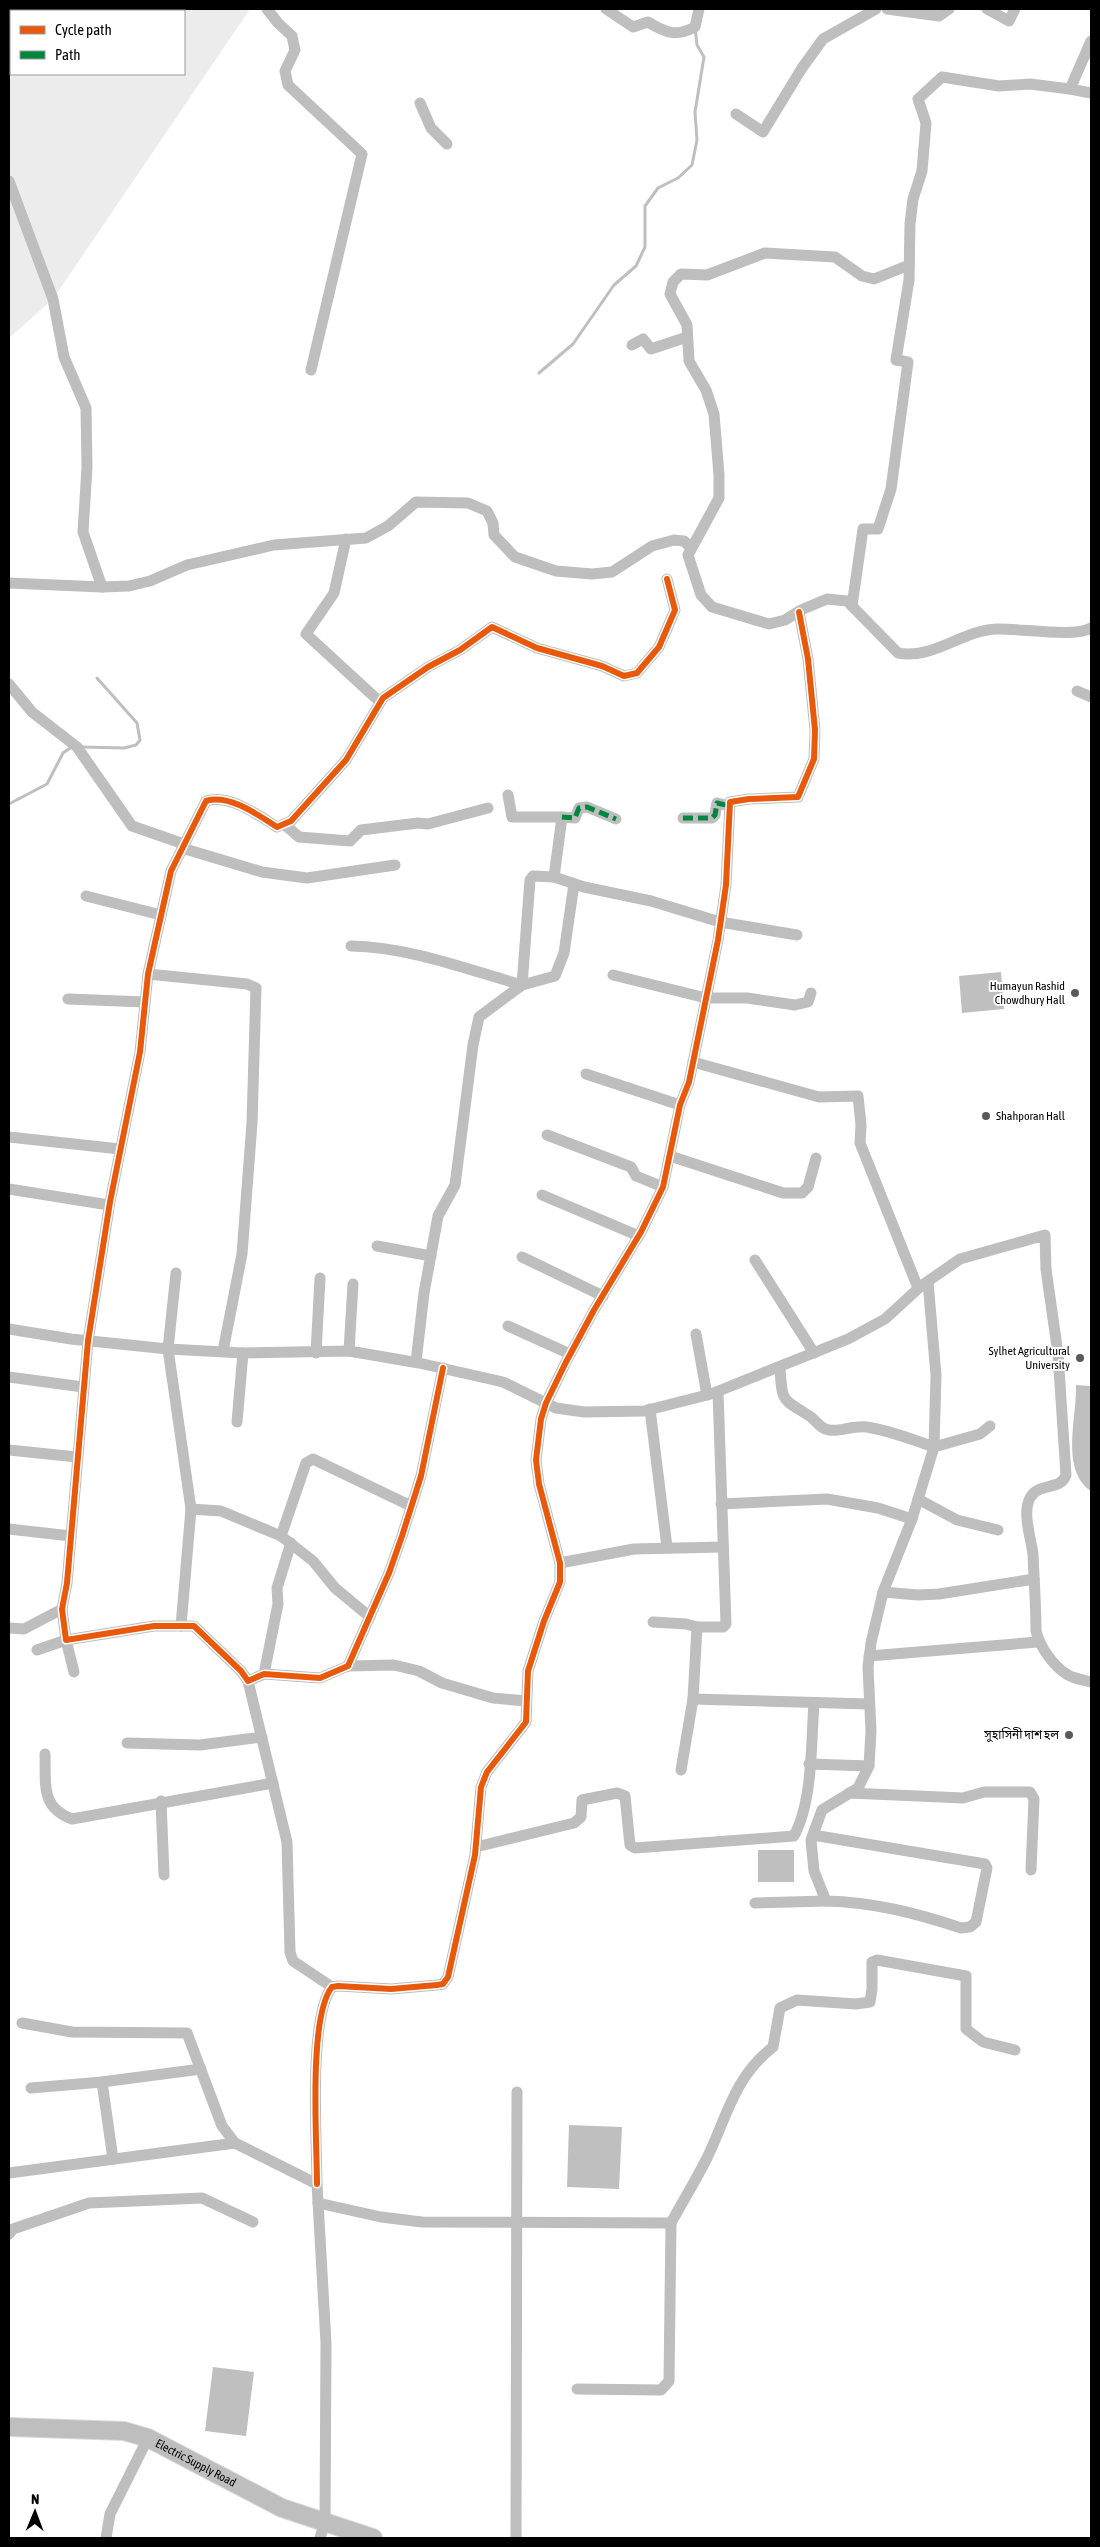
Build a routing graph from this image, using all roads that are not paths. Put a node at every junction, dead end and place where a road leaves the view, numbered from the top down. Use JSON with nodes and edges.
{"nodes":[{"id":1,"x":267,"y":9,"type":"edge"},
{"id":2,"x":876,"y":9,"type":"edge"},
{"id":3,"x":887,"y":9,"type":"edge"},
{"id":4,"x":949,"y":9,"type":"edge"},
{"id":5,"x":987,"y":9,"type":"edge"},
{"id":6,"x":1015,"y":9,"type":"edge"},
{"id":7,"x":1091,"y":41,"type":"edge"},
{"id":8,"x":1070,"y":89,"type":"junction"},
{"id":9,"x":1091,"y":93,"type":"edge"},
{"id":10,"x":420,"y":103,"type":"dead end"},
{"id":11,"x":736,"y":114,"type":"dead end"},
{"id":12,"x":447,"y":144,"type":"dead end"},
{"id":13,"x":9,"y":181,"type":"edge"},
{"id":14,"x":909,"y":265,"type":"junction"},
{"id":15,"x":687,"y":337,"type":"junction"},
{"id":16,"x":632,"y":345,"type":"dead end"},
{"id":17,"x":311,"y":370,"type":"dead end"},
{"id":18,"x":346,"y":539,"type":"junction"},
{"id":19,"x":691,"y":548,"type":"junction"},
{"id":20,"x":668,"y":579,"type":"dead end"},
{"id":21,"x":9,"y":583,"type":"edge"},
{"id":22,"x":102,"y":587,"type":"junction"},
{"id":23,"x":852,"y":606,"type":"junction"},
{"id":24,"x":798,"y":612,"type":"junction"},
{"id":25,"x":1091,"y":628,"type":"edge"},
{"id":26,"x":9,"y":684,"type":"edge"},
{"id":27,"x":1077,"y":691,"type":"dead end"},
{"id":28,"x":1091,"y":697,"type":"edge"},
{"id":29,"x":380,"y":702,"type":"junction"},
{"id":30,"x":508,"y":795,"type":"dead end"},
{"id":31,"x":730,"y":806,"type":"junction"},
{"id":32,"x":488,"y":808,"type":"dead end"},
{"id":33,"x":562,"y":817,"type":"junction"},
{"id":34,"x":683,"y":818,"type":"dead end"},
{"id":35,"x":616,"y":819,"type":"dead end"},
{"id":36,"x":284,"y":824,"type":"junction"},
{"id":37,"x":183,"y":846,"type":"junction"},
{"id":38,"x":395,"y":865,"type":"dead end"},
{"id":39,"x":554,"y":877,"type":"junction"},
{"id":40,"x":574,"y":884,"type":"junction"},
{"id":41,"x":86,"y":896,"type":"dead end"},
{"id":42,"x":161,"y":915,"type":"junction"},
{"id":43,"x":720,"y":922,"type":"junction"},
{"id":44,"x":797,"y":935,"type":"dead end"},
{"id":45,"x":350,"y":946,"type":"dead end"},
{"id":46,"x":148,"y":974,"type":"junction"},
{"id":47,"x":613,"y":975,"type":"dead end"},
{"id":48,"x":522,"y":985,"type":"junction"},
{"id":49,"x":811,"y":993,"type":"dead end"},
{"id":50,"x":706,"y":998,"type":"junction"},
{"id":51,"x":68,"y":999,"type":"dead end"},
{"id":52,"x":145,"y":1002,"type":"junction"},
{"id":53,"x":693,"y":1062,"type":"junction"},
{"id":54,"x":586,"y":1074,"type":"dead end"},
{"id":55,"x":680,"y":1105,"type":"junction"},
{"id":56,"x":547,"y":1135,"type":"dead end"},
{"id":57,"x":9,"y":1138,"type":"edge"},
{"id":58,"x":120,"y":1149,"type":"junction"},
{"id":59,"x":670,"y":1156,"type":"junction"},
{"id":60,"x":816,"y":1158,"type":"dead end"},
{"id":61,"x":663,"y":1187,"type":"junction"},
{"id":62,"x":9,"y":1189,"type":"edge"},
{"id":63,"x":542,"y":1195,"type":"dead end"},
{"id":64,"x":109,"y":1205,"type":"junction"},
{"id":65,"x":639,"y":1236,"type":"junction"},
{"id":66,"x":376,"y":1246,"type":"dead end"},
{"id":67,"x":431,"y":1256,"type":"junction"},
{"id":68,"x":522,"y":1257,"type":"dead end"},
{"id":69,"x":755,"y":1260,"type":"dead end"},
{"id":70,"x":176,"y":1273,"type":"dead end"},
{"id":71,"x":320,"y":1278,"type":"dead end"},
{"id":72,"x":353,"y":1284,"type":"dead end"},
{"id":73,"x":923,"y":1285,"type":"junction"},
{"id":74,"x":603,"y":1296,"type":"junction"},
{"id":75,"x":508,"y":1326,"type":"dead end"},
{"id":76,"x":9,"y":1329,"type":"edge"},
{"id":77,"x":696,"y":1334,"type":"dead end"},
{"id":78,"x":88,"y":1341,"type":"junction"},
{"id":79,"x":168,"y":1349,"type":"junction"},
{"id":80,"x":223,"y":1351,"type":"junction"},
{"id":81,"x":349,"y":1351,"type":"junction"},
{"id":82,"x":243,"y":1353,"type":"junction"},
{"id":83,"x":316,"y":1353,"type":"junction"},
{"id":84,"x":814,"y":1353,"type":"junction"},
{"id":85,"x":570,"y":1354,"type":"junction"},
{"id":86,"x":416,"y":1362,"type":"junction"},
{"id":87,"x":780,"y":1367,"type":"junction"},
{"id":88,"x":443,"y":1368,"type":"junction"},
{"id":89,"x":9,"y":1377,"type":"edge"},
{"id":90,"x":83,"y":1387,"type":"junction"},
{"id":91,"x":712,"y":1394,"type":"junction"},
{"id":92,"x":546,"y":1404,"type":"junction"},
{"id":93,"x":650,"y":1409,"type":"junction"},
{"id":94,"x":237,"y":1422,"type":"dead end"},
{"id":95,"x":990,"y":1426,"type":"dead end"},
{"id":96,"x":934,"y":1446,"type":"junction"},
{"id":97,"x":9,"y":1450,"type":"edge"},
{"id":98,"x":76,"y":1457,"type":"junction"},
{"id":99,"x":918,"y":1499,"type":"junction"},
{"id":100,"x":721,"y":1504,"type":"junction"},
{"id":101,"x":411,"y":1506,"type":"junction"},
{"id":102,"x":191,"y":1509,"type":"junction"},
{"id":103,"x":912,"y":1519,"type":"junction"},
{"id":104,"x":9,"y":1530,"type":"edge"},
{"id":105,"x":998,"y":1530,"type":"dead end"},
{"id":106,"x":71,"y":1536,"type":"junction"},
{"id":107,"x":286,"y":1539,"type":"junction"},
{"id":108,"x":667,"y":1547,"type":"junction"},
{"id":109,"x":723,"y":1547,"type":"junction"},
{"id":110,"x":560,"y":1563,"type":"junction"},
{"id":111,"x":1034,"y":1579,"type":"junction"},
{"id":112,"x":883,"y":1592,"type":"junction"},
{"id":113,"x":62,"y":1609,"type":"junction"},
{"id":114,"x":370,"y":1617,"type":"junction"},
{"id":115,"x":653,"y":1622,"type":"dead end"},
{"id":116,"x":181,"y":1626,"type":"junction"},
{"id":117,"x":697,"y":1627,"type":"junction"},
{"id":118,"x":9,"y":1628,"type":"edge"},
{"id":119,"x":66,"y":1640,"type":"junction"},
{"id":120,"x":1038,"y":1642,"type":"junction"},
{"id":121,"x":37,"y":1650,"type":"dead end"},
{"id":122,"x":869,"y":1656,"type":"junction"},
{"id":123,"x":348,"y":1666,"type":"junction"},
{"id":124,"x":74,"y":1672,"type":"dead end"},
{"id":125,"x":264,"y":1674,"type":"junction"},
{"id":126,"x":248,"y":1681,"type":"junction"},
{"id":127,"x":1091,"y":1682,"type":"edge"},
{"id":128,"x":693,"y":1700,"type":"junction"},
{"id":129,"x":526,"y":1701,"type":"junction"},
{"id":130,"x":814,"y":1703,"type":"junction"},
{"id":131,"x":869,"y":1704,"type":"junction"},
{"id":132,"x":262,"y":1737,"type":"junction"},
{"id":133,"x":127,"y":1743,"type":"dead end"},
{"id":134,"x":45,"y":1754,"type":"dead end"},
{"id":135,"x":809,"y":1764,"type":"junction"},
{"id":136,"x":869,"y":1766,"type":"junction"},
{"id":137,"x":681,"y":1770,"type":"dead end"},
{"id":138,"x":272,"y":1783,"type":"junction"},
{"id":139,"x":849,"y":1793,"type":"junction"},
{"id":140,"x":161,"y":1801,"type":"junction"},
{"id":141,"x":813,"y":1835,"type":"junction"},
{"id":142,"x":476,"y":1847,"type":"junction"},
{"id":143,"x":1031,"y":1870,"type":"dead end"},
{"id":144,"x":164,"y":1875,"type":"dead end"},
{"id":145,"x":826,"y":1901,"type":"junction"},
{"id":146,"x":755,"y":1903,"type":"dead end"},
{"id":147,"x":332,"y":1987,"type":"junction"},
{"id":148,"x":22,"y":2023,"type":"dead end"},
{"id":149,"x":1015,"y":2050,"type":"dead end"},
{"id":150,"x":200,"y":2069,"type":"junction"},
{"id":151,"x":102,"y":2082,"type":"junction"},
{"id":152,"x":31,"y":2088,"type":"dead end"},
{"id":153,"x":517,"y":2092,"type":"dead end"},
{"id":154,"x":235,"y":2143,"type":"junction"},
{"id":155,"x":113,"y":2160,"type":"junction"},
{"id":156,"x":9,"y":2173,"type":"edge"},
{"id":157,"x":317,"y":2184,"type":"junction"},
{"id":158,"x":318,"y":2203,"type":"junction"},
{"id":159,"x":253,"y":2222,"type":"dead end"},
{"id":160,"x":517,"y":2222,"type":"junction"},
{"id":161,"x":671,"y":2223,"type":"junction"},
{"id":162,"x":9,"y":2234,"type":"edge"},
{"id":163,"x":577,"y":2389,"type":"dead end"},
{"id":164,"x":9,"y":2427,"type":"edge"},
{"id":165,"x":148,"y":2438,"type":"junction"},
{"id":166,"x":322,"y":2530,"type":"edge"},
{"id":167,"x":106,"y":2538,"type":"edge"},
{"id":168,"x":373,"y":2538,"type":"edge"},
{"id":169,"x":516,"y":2538,"type":"edge"}],
"edges":[{"from":1,"to":17,"type":"street"},
{"from":2,"to":11,"type":"street"},
{"from":3,"to":4,"type":"street"},
{"from":5,"to":6,"type":"street"},
{"from":7,"to":8,"type":"street"},
{"from":8,"to":9,"type":"street"},
{"from":8,"to":14,"type":"street"},
{"from":10,"to":12,"type":"street"},
{"from":13,"to":22,"type":"street"},
{"from":14,"to":15,"type":"street"},
{"from":14,"to":23,"type":"street"},
{"from":15,"to":16,"type":"street"},
{"from":15,"to":19,"type":"street"},
{"from":18,"to":19,"type":"street"},
{"from":18,"to":22,"type":"street"},
{"from":18,"to":29,"type":"street"},
{"from":19,"to":24,"type":"street"},
{"from":20,"to":29,"type":"street"},
{"from":21,"to":22,"type":"street"},
{"from":23,"to":24,"type":"street"},
{"from":23,"to":25,"type":"street"},
{"from":24,"to":31,"type":"street"},
{"from":26,"to":37,"type":"street"},
{"from":27,"to":28,"type":"street"},
{"from":29,"to":36,"type":"street"},
{"from":30,"to":33,"type":"street"},
{"from":31,"to":34,"type":"street"},
{"from":31,"to":43,"type":"street"},
{"from":32,"to":36,"type":"street"},
{"from":33,"to":35,"type":"street"},
{"from":33,"to":39,"type":"street"},
{"from":36,"to":37,"type":"street"},
{"from":37,"to":38,"type":"street"},
{"from":37,"to":42,"type":"street"},
{"from":39,"to":40,"type":"street"},
{"from":39,"to":48,"type":"street"},
{"from":40,"to":43,"type":"street"},
{"from":40,"to":48,"type":"street"},
{"from":41,"to":42,"type":"street"},
{"from":42,"to":46,"type":"street"},
{"from":43,"to":44,"type":"street"},
{"from":43,"to":50,"type":"street"},
{"from":45,"to":48,"type":"street"},
{"from":46,"to":52,"type":"street"},
{"from":46,"to":80,"type":"street"},
{"from":47,"to":50,"type":"street"},
{"from":48,"to":67,"type":"street"},
{"from":49,"to":50,"type":"street"},
{"from":50,"to":53,"type":"street"},
{"from":51,"to":52,"type":"street"},
{"from":52,"to":58,"type":"street"},
{"from":53,"to":55,"type":"street"},
{"from":53,"to":73,"type":"street"},
{"from":54,"to":55,"type":"street"},
{"from":55,"to":59,"type":"street"},
{"from":56,"to":61,"type":"street"},
{"from":57,"to":58,"type":"street"},
{"from":58,"to":64,"type":"street"},
{"from":59,"to":60,"type":"street"},
{"from":59,"to":61,"type":"street"},
{"from":61,"to":65,"type":"street"},
{"from":62,"to":64,"type":"street"},
{"from":63,"to":65,"type":"street"},
{"from":64,"to":78,"type":"street"},
{"from":65,"to":74,"type":"street"},
{"from":66,"to":67,"type":"street"},
{"from":67,"to":86,"type":"street"},
{"from":68,"to":74,"type":"street"},
{"from":69,"to":84,"type":"street"},
{"from":70,"to":79,"type":"street"},
{"from":71,"to":83,"type":"street"},
{"from":72,"to":81,"type":"street"},
{"from":73,"to":84,"type":"street"},
{"from":73,"to":96,"type":"street"},
{"from":73,"to":111,"type":"street"},
{"from":74,"to":85,"type":"street"},
{"from":75,"to":85,"type":"street"},
{"from":76,"to":78,"type":"street"},
{"from":77,"to":91,"type":"street"},
{"from":78,"to":79,"type":"street"},
{"from":78,"to":90,"type":"street"},
{"from":79,"to":80,"type":"street"},
{"from":79,"to":102,"type":"street"},
{"from":80,"to":82,"type":"street"},
{"from":81,"to":83,"type":"street"},
{"from":81,"to":86,"type":"street"},
{"from":82,"to":83,"type":"street"},
{"from":82,"to":94,"type":"street"},
{"from":84,"to":87,"type":"street"},
{"from":85,"to":92,"type":"street"},
{"from":86,"to":88,"type":"street"},
{"from":87,"to":91,"type":"street"},
{"from":87,"to":96,"type":"street"},
{"from":88,"to":92,"type":"street"},
{"from":88,"to":101,"type":"street"},
{"from":89,"to":90,"type":"street"},
{"from":90,"to":98,"type":"street"},
{"from":91,"to":93,"type":"street"},
{"from":91,"to":100,"type":"street"},
{"from":92,"to":93,"type":"street"},
{"from":92,"to":110,"type":"street"},
{"from":93,"to":108,"type":"street"},
{"from":95,"to":96,"type":"street"},
{"from":96,"to":99,"type":"street"},
{"from":97,"to":98,"type":"street"},
{"from":98,"to":106,"type":"street"},
{"from":99,"to":103,"type":"street"},
{"from":99,"to":105,"type":"street"},
{"from":100,"to":103,"type":"street"},
{"from":100,"to":109,"type":"street"},
{"from":101,"to":107,"type":"street"},
{"from":101,"to":114,"type":"street"},
{"from":102,"to":107,"type":"street"},
{"from":102,"to":116,"type":"street"},
{"from":103,"to":112,"type":"street"},
{"from":104,"to":106,"type":"street"},
{"from":106,"to":113,"type":"street"},
{"from":107,"to":114,"type":"street"},
{"from":107,"to":125,"type":"street"},
{"from":108,"to":109,"type":"street"},
{"from":108,"to":110,"type":"street"},
{"from":109,"to":117,"type":"street"},
{"from":110,"to":129,"type":"street"},
{"from":111,"to":112,"type":"street"},
{"from":111,"to":120,"type":"street"},
{"from":112,"to":122,"type":"street"},
{"from":113,"to":118,"type":"street"},
{"from":113,"to":119,"type":"street"},
{"from":114,"to":123,"type":"street"},
{"from":115,"to":117,"type":"street"},
{"from":116,"to":119,"type":"street"},
{"from":116,"to":126,"type":"street"},
{"from":117,"to":128,"type":"street"},
{"from":119,"to":121,"type":"street"},
{"from":119,"to":124,"type":"street"},
{"from":120,"to":122,"type":"street"},
{"from":120,"to":127,"type":"street"},
{"from":122,"to":131,"type":"street"},
{"from":123,"to":125,"type":"street"},
{"from":123,"to":129,"type":"street"},
{"from":125,"to":126,"type":"street"},
{"from":126,"to":132,"type":"street"},
{"from":128,"to":130,"type":"street"},
{"from":128,"to":137,"type":"street"},
{"from":129,"to":142,"type":"street"},
{"from":130,"to":131,"type":"street"},
{"from":130,"to":135,"type":"street"},
{"from":131,"to":136,"type":"street"},
{"from":132,"to":133,"type":"street"},
{"from":132,"to":138,"type":"street"},
{"from":134,"to":140,"type":"street"},
{"from":135,"to":136,"type":"street"},
{"from":135,"to":142,"type":"street"},
{"from":136,"to":139,"type":"street"},
{"from":138,"to":140,"type":"street"},
{"from":138,"to":147,"type":"street"},
{"from":139,"to":141,"type":"street"},
{"from":139,"to":143,"type":"street"},
{"from":140,"to":144,"type":"street"},
{"from":141,"to":145,"type":"street"},
{"from":141,"to":145,"type":"street"},
{"from":142,"to":147,"type":"street"},
{"from":145,"to":146,"type":"street"},
{"from":147,"to":157,"type":"street"},
{"from":148,"to":150,"type":"street"},
{"from":149,"to":161,"type":"street"},
{"from":150,"to":151,"type":"street"},
{"from":150,"to":154,"type":"street"},
{"from":151,"to":152,"type":"street"},
{"from":151,"to":155,"type":"street"},
{"from":153,"to":160,"type":"street"},
{"from":154,"to":155,"type":"street"},
{"from":154,"to":157,"type":"street"},
{"from":155,"to":156,"type":"street"},
{"from":157,"to":158,"type":"street"},
{"from":158,"to":160,"type":"street"},
{"from":158,"to":166,"type":"street"},
{"from":159,"to":162,"type":"street"},
{"from":160,"to":161,"type":"street"},
{"from":160,"to":169,"type":"street"},
{"from":161,"to":163,"type":"street"},
{"from":164,"to":165,"type":"main road","name":"Electric Supply Road"},
{"from":165,"to":166,"type":"main road","name":"Electric Supply Road"},
{"from":165,"to":167,"type":"street"},
{"from":166,"to":168,"type":"main road","name":"Electric Supply Road"}]}
